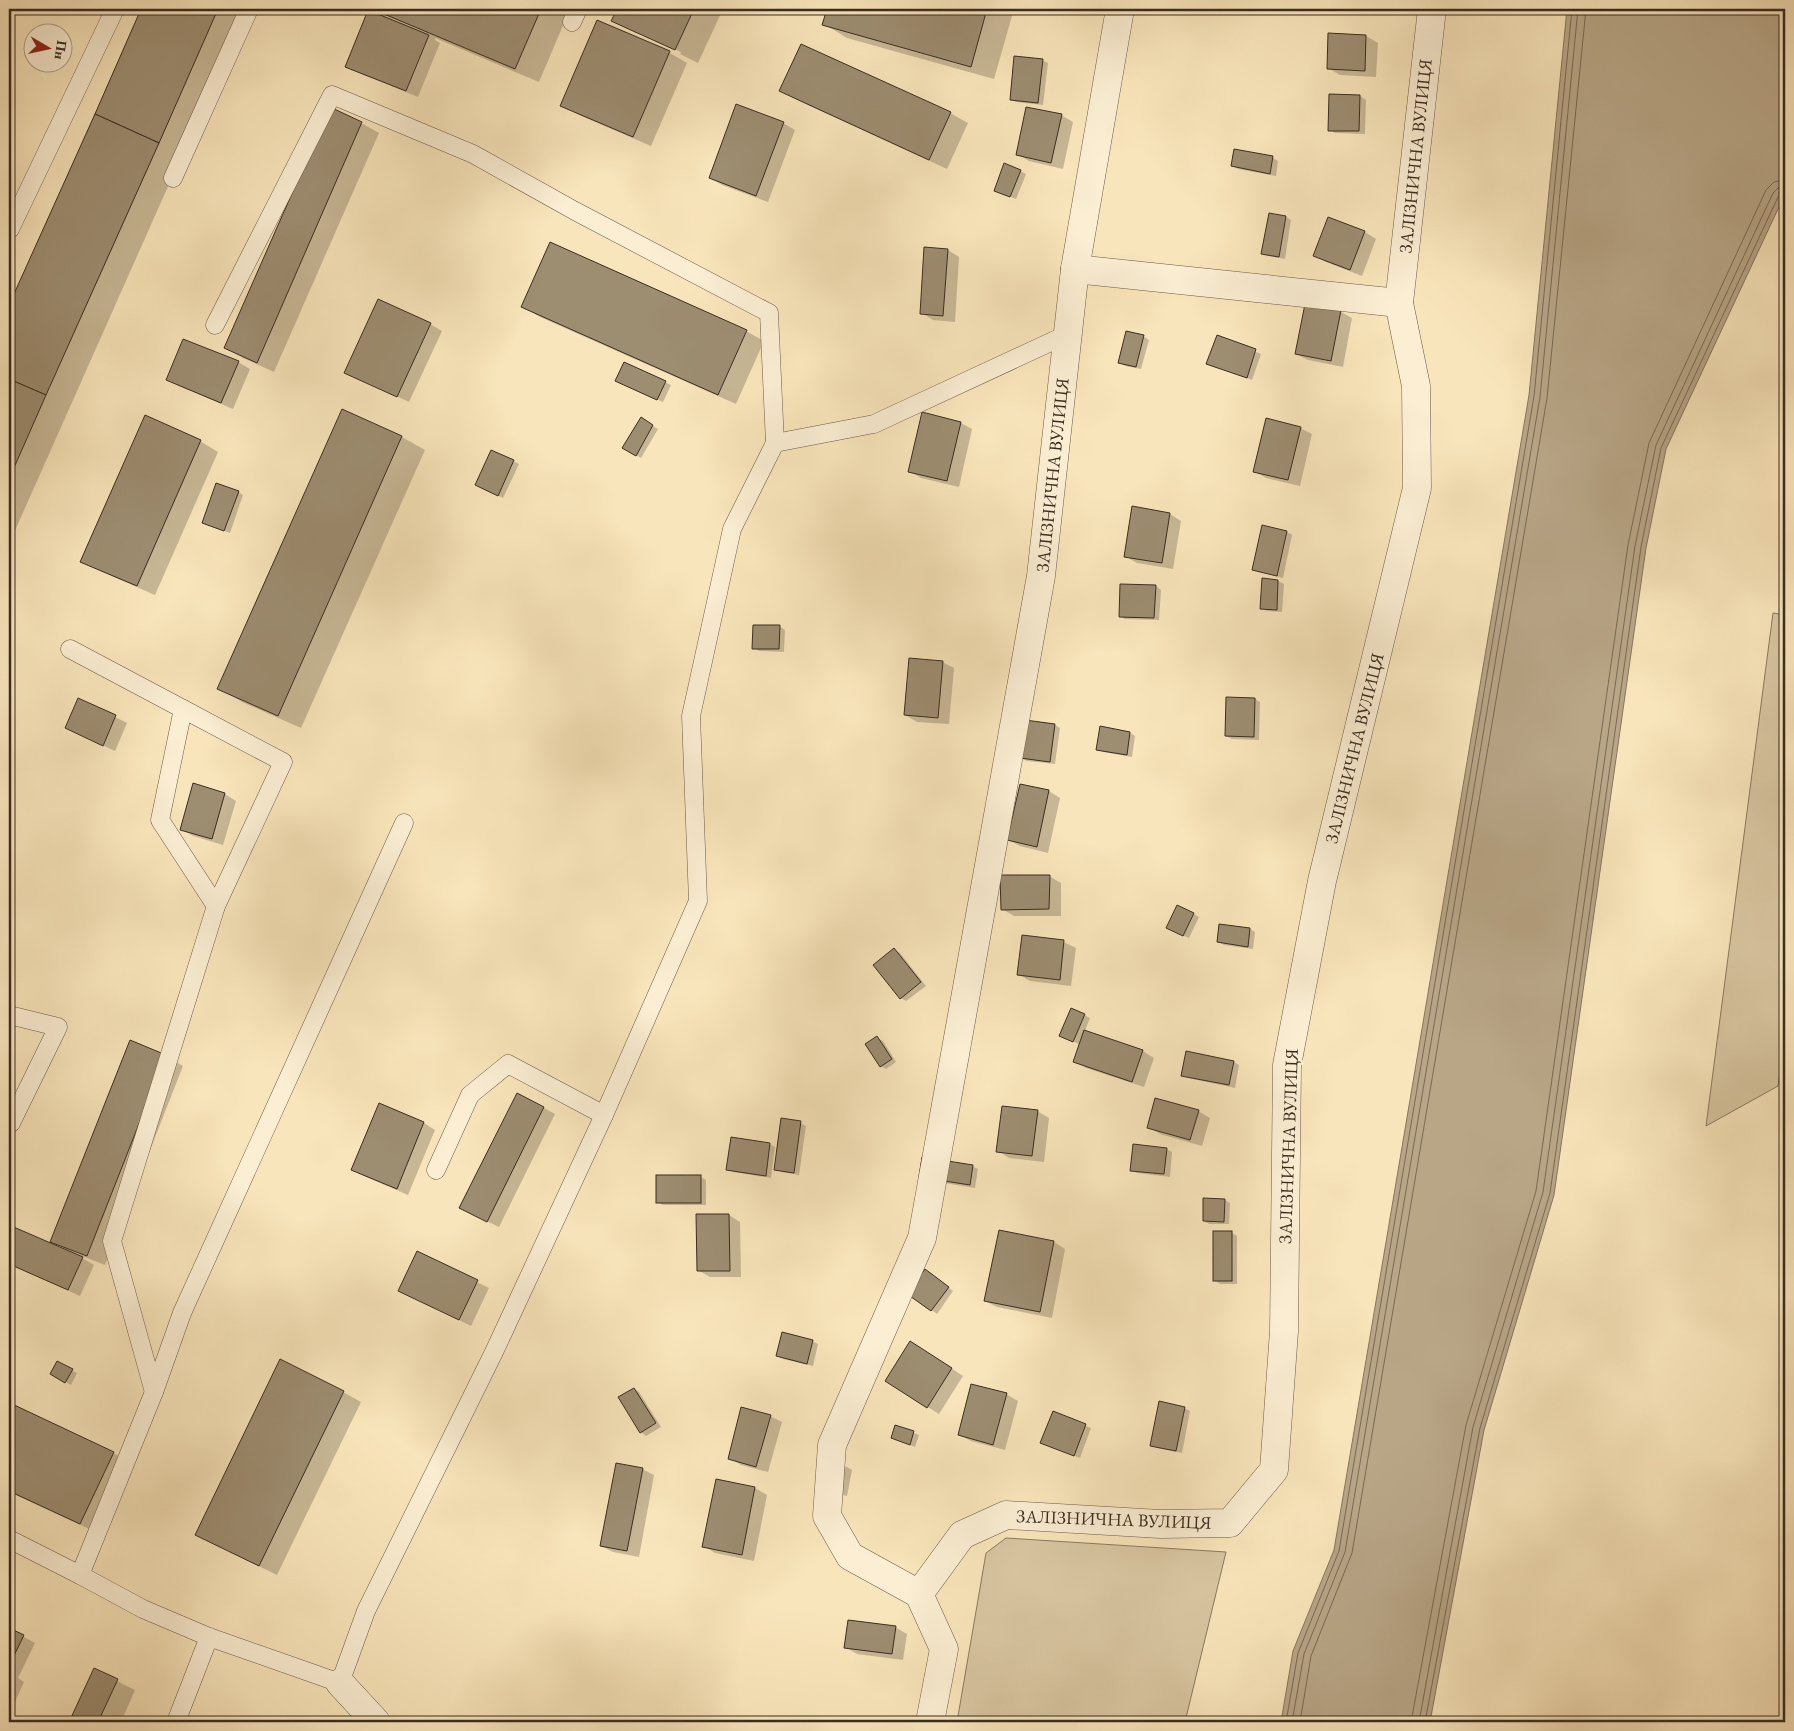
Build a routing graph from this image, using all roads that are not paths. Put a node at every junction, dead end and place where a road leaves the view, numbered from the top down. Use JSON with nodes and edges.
{"nodes":[{"id":1,"x":114,"y":9,"type":"edge"},
{"id":2,"x":249,"y":9,"type":"edge"},
{"id":3,"x":1120,"y":9,"type":"edge"},
{"id":4,"x":1432,"y":9,"type":"edge"},
{"id":5,"x":173,"y":178,"type":"dead end"},
{"id":6,"x":9,"y":228,"type":"edge"},
{"id":7,"x":1075,"y":269,"type":"junction"},
{"id":8,"x":1399,"y":303,"type":"junction"},
{"id":9,"x":215,"y":325,"type":"dead end"},
{"id":10,"x":1068,"y":334,"type":"junction"},
{"id":11,"x":775,"y":443,"type":"junction"},
{"id":12,"x":70,"y":649,"type":"dead end"},
{"id":13,"x":183,"y":709,"type":"junction"},
{"id":14,"x":404,"y":823,"type":"dead end"},
{"id":15,"x":216,"y":906,"type":"junction"},
{"id":16,"x":9,"y":1015,"type":"edge"},
{"id":17,"x":604,"y":1115,"type":"junction"},
{"id":18,"x":9,"y":1124,"type":"edge"},
{"id":19,"x":436,"y":1170,"type":"dead end"},
{"id":20,"x":154,"y":1392,"type":"junction"},
{"id":21,"x":9,"y":1539,"type":"edge"},
{"id":22,"x":80,"y":1575,"type":"junction"},
{"id":23,"x":919,"y":1594,"type":"junction"},
{"id":24,"x":209,"y":1637,"type":"junction"},
{"id":25,"x":340,"y":1683,"type":"junction"},
{"id":26,"x":176,"y":1722,"type":"edge"},
{"id":27,"x":376,"y":1722,"type":"edge"},
{"id":28,"x":930,"y":1722,"type":"edge"}],
"edges":[{"from":1,"to":6,"type":"lane"},
{"from":2,"to":5,"type":"lane"},
{"from":3,"to":7,"type":"street","name":"ЗАЛІЗНИЧНА ВУЛИЦЯ"},
{"from":4,"to":8,"type":"street","name":"ЗАЛІЗНИЧНА ВУЛИЦЯ"},
{"from":7,"to":8,"type":"street"},
{"from":7,"to":10,"type":"street","name":"ЗАЛІЗНИЧНА ВУЛИЦЯ"},
{"from":8,"to":23,"type":"street","name":"ЗАЛІЗНИЧНА ВУЛИЦЯ"},
{"from":9,"to":11,"type":"lane"},
{"from":10,"to":11,"type":"lane"},
{"from":10,"to":23,"type":"street","name":"ЗАЛІЗНИЧНА ВУЛИЦЯ"},
{"from":11,"to":17,"type":"lane"},
{"from":12,"to":13,"type":"lane"},
{"from":13,"to":15,"type":"lane"},
{"from":13,"to":15,"type":"lane"},
{"from":14,"to":20,"type":"lane"},
{"from":15,"to":20,"type":"lane"},
{"from":16,"to":18,"type":"lane"},
{"from":17,"to":19,"type":"lane"},
{"from":17,"to":25,"type":"lane"},
{"from":20,"to":22,"type":"lane"},
{"from":21,"to":22,"type":"lane"},
{"from":22,"to":24,"type":"lane"},
{"from":23,"to":28,"type":"street"},
{"from":24,"to":25,"type":"lane"},
{"from":24,"to":26,"type":"lane"},
{"from":25,"to":27,"type":"street"}]}
